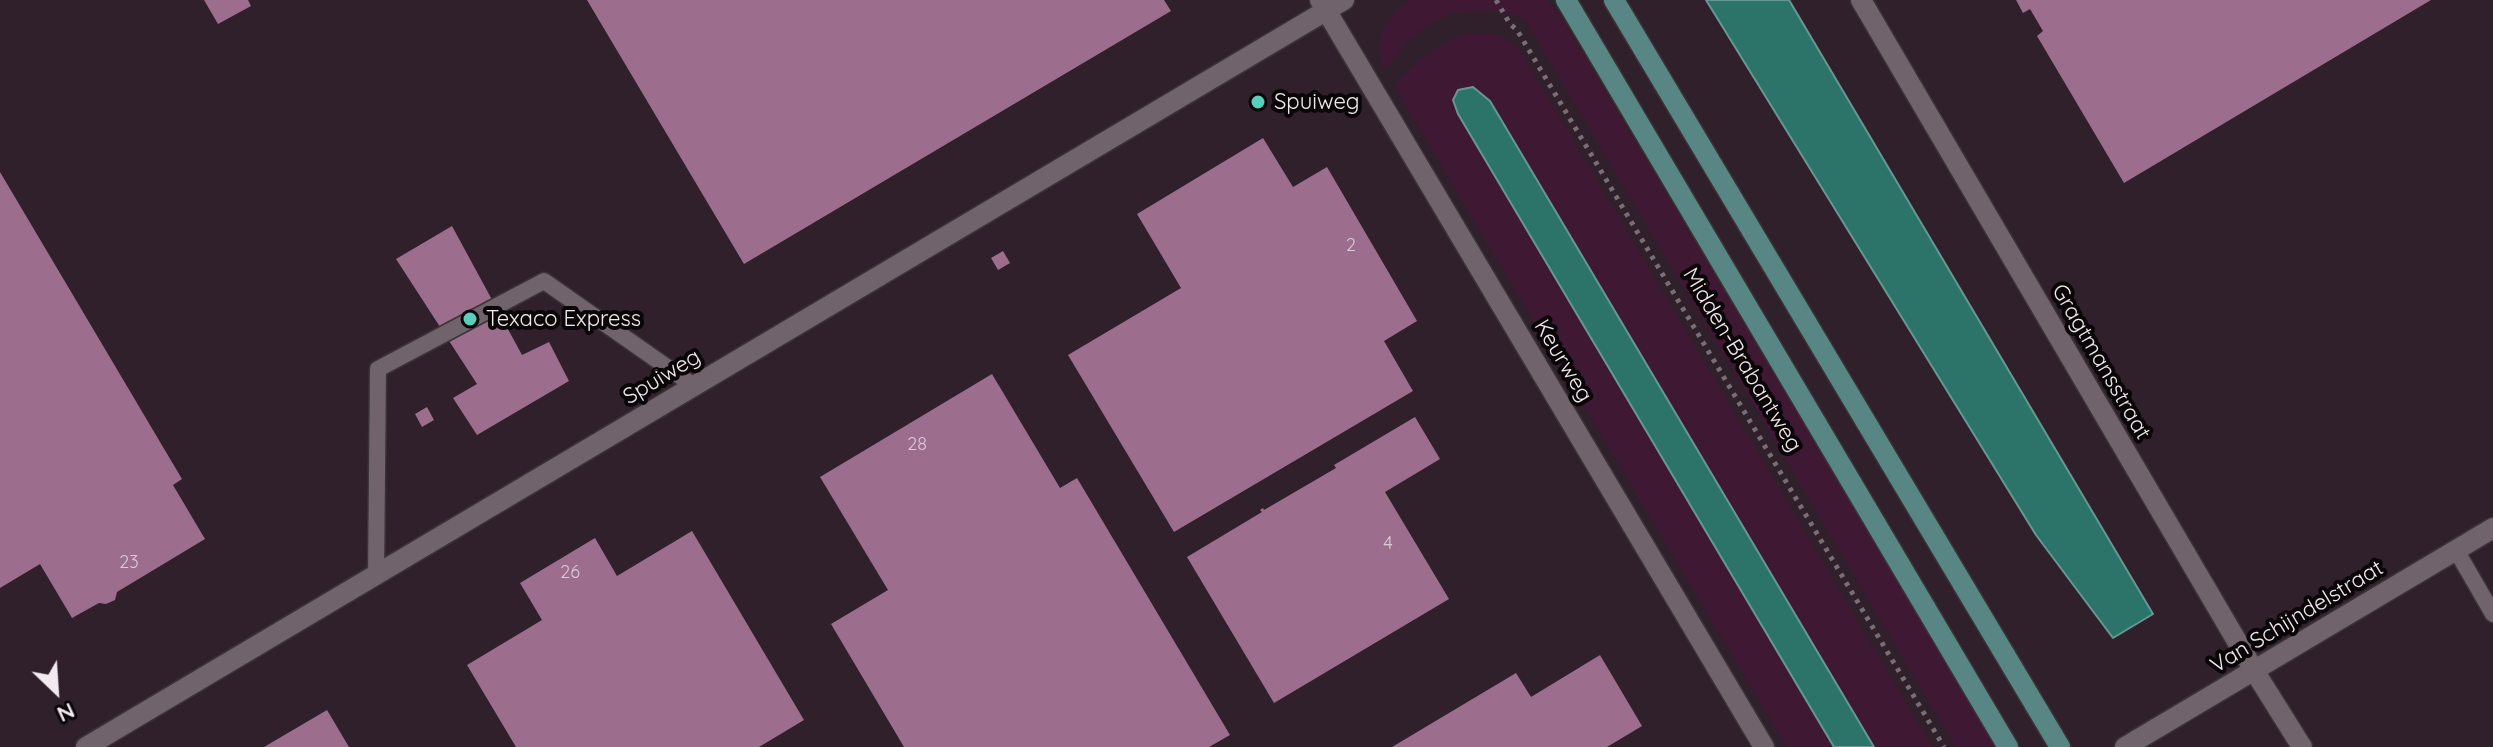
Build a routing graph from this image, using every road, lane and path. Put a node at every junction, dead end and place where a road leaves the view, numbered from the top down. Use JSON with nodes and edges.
{"nodes":[{"id":1,"x":1496,"y":0,"type":"edge"},
{"id":2,"x":1566,"y":0,"type":"edge"},
{"id":3,"x":1614,"y":0,"type":"edge"},
{"id":4,"x":1861,"y":0,"type":"edge"},
{"id":5,"x":1330,"y":3,"type":"edge"},
{"id":6,"x":694,"y":386,"type":"junction"},
{"id":7,"x":2493,"y":528,"type":"edge"},
{"id":8,"x":2456,"y":550,"type":"junction"},
{"id":9,"x":376,"y":575,"type":"junction"},
{"id":10,"x":2493,"y":614,"type":"edge"},
{"id":11,"x":2255,"y":672,"type":"junction"},
{"id":12,"x":86,"y":747,"type":"edge"},
{"id":13,"x":1764,"y":747,"type":"edge"},
{"id":14,"x":1944,"y":747,"type":"edge"},
{"id":15,"x":2008,"y":747,"type":"edge"},
{"id":16,"x":2060,"y":747,"type":"edge"},
{"id":17,"x":2125,"y":747,"type":"edge"},
{"id":18,"x":2302,"y":747,"type":"edge"}],
"edges":[{"from":1,"to":14,"type":"path","name":"Midden-Brabantweg"},
{"from":2,"to":15,"type":"street","name":"Midden-Brabantweg"},
{"from":3,"to":16,"type":"street"},
{"from":4,"to":11,"type":"street","name":"Gragtmansstraat"},
{"from":5,"to":6,"type":"street","name":"Spuiweg"},
{"from":5,"to":13,"type":"street","name":"Keurweg"},
{"from":6,"to":9,"type":"street","name":"Spuiweg"},
{"from":6,"to":9,"type":"lane"},
{"from":7,"to":8,"type":"street","name":"Van Schijndelstraat"},
{"from":8,"to":10,"type":"lane"},
{"from":8,"to":11,"type":"street","name":"Van Schijndelstraat"},
{"from":9,"to":12,"type":"street","name":"Spuiweg"},
{"from":11,"to":17,"type":"street","name":"Van Schijndelstraat"},
{"from":11,"to":18,"type":"street","name":"Gragtmansstraat"}]}
